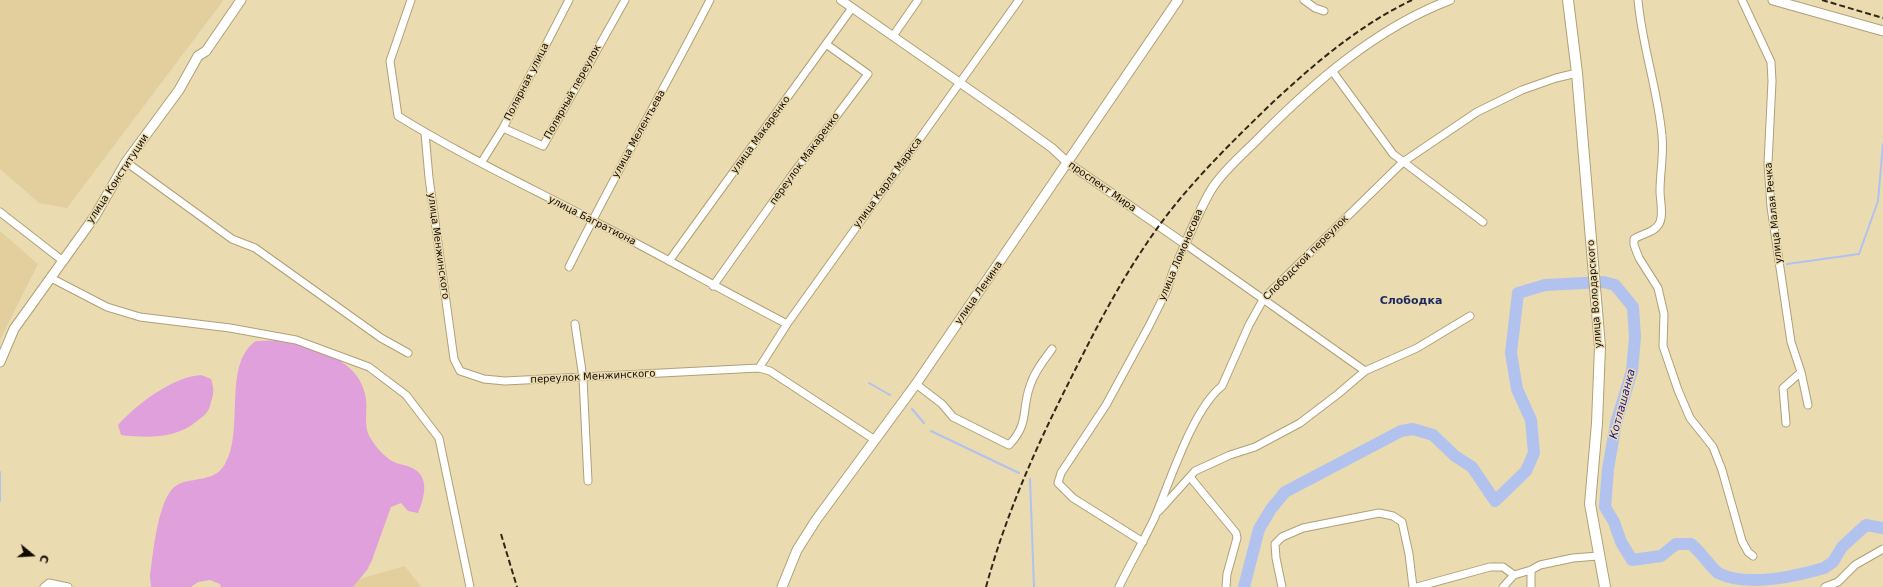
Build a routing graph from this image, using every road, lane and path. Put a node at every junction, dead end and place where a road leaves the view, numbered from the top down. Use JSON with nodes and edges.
{"nodes":[{"id":1,"x":241,"y":0,"type":"edge"},
{"id":2,"x":411,"y":0,"type":"edge"},
{"id":3,"x":569,"y":0,"type":"edge"},
{"id":4,"x":624,"y":0,"type":"edge"},
{"id":5,"x":710,"y":0,"type":"edge"},
{"id":6,"x":842,"y":0,"type":"edge"},
{"id":7,"x":918,"y":0,"type":"edge"},
{"id":8,"x":1019,"y":0,"type":"edge"},
{"id":9,"x":1178,"y":0,"type":"edge"},
{"id":10,"x":1304,"y":0,"type":"edge"},
{"id":11,"x":1450,"y":0,"type":"edge"},
{"id":12,"x":1568,"y":0,"type":"edge"},
{"id":13,"x":1638,"y":0,"type":"edge"},
{"id":14,"x":1742,"y":0,"type":"edge"},
{"id":15,"x":1773,"y":0,"type":"edge"},
{"id":16,"x":852,"y":8,"type":"junction"},
{"id":17,"x":1324,"y":11,"type":"dead end"},
{"id":18,"x":1883,"y":31,"type":"edge"},
{"id":19,"x":893,"y":36,"type":"junction"},
{"id":20,"x":826,"y":44,"type":"junction"},
{"id":21,"x":1333,"y":72,"type":"junction"},
{"id":22,"x":1577,"y":73,"type":"junction"},
{"id":23,"x":960,"y":83,"type":"junction"},
{"id":24,"x":503,"y":128,"type":"junction"},
{"id":25,"x":425,"y":133,"type":"junction"},
{"id":26,"x":126,"y":162,"type":"junction"},
{"id":27,"x":1403,"y":162,"type":"junction"},
{"id":28,"x":481,"y":163,"type":"junction"},
{"id":29,"x":1068,"y":163,"type":"junction"},
{"id":30,"x":0,"y":212,"type":"edge"},
{"id":31,"x":592,"y":220,"type":"junction"},
{"id":32,"x":1483,"y":222,"type":"dead end"},
{"id":33,"x":1185,"y":244,"type":"junction"},
{"id":34,"x":63,"y":261,"type":"junction"},
{"id":35,"x":669,"y":261,"type":"junction"},
{"id":36,"x":569,"y":268,"type":"dead end"},
{"id":37,"x":51,"y":278,"type":"junction"},
{"id":38,"x":713,"y":286,"type":"junction"},
{"id":39,"x":1264,"y":298,"type":"junction"},
{"id":40,"x":1470,"y":316,"type":"dead end"},
{"id":41,"x":574,"y":324,"type":"dead end"},
{"id":42,"x":787,"y":324,"type":"junction"},
{"id":43,"x":1052,"y":349,"type":"dead end"},
{"id":44,"x":408,"y":353,"type":"dead end"},
{"id":45,"x":454,"y":359,"type":"joint"},
{"id":46,"x":0,"y":362,"type":"edge"},
{"id":47,"x":759,"y":368,"type":"junction"},
{"id":48,"x":1365,"y":371,"type":"junction"},
{"id":49,"x":1801,"y":372,"type":"junction"},
{"id":50,"x":583,"y":378,"type":"junction"},
{"id":51,"x":916,"y":384,"type":"junction"},
{"id":52,"x":1808,"y":405,"type":"dead end"},
{"id":53,"x":1786,"y":423,"type":"dead end"},
{"id":54,"x":874,"y":440,"type":"junction"},
{"id":55,"x":1190,"y":476,"type":"junction"},
{"id":56,"x":588,"y":481,"type":"dead end"},
{"id":57,"x":1154,"y":518,"type":"junction"},
{"id":58,"x":1143,"y":542,"type":"junction"},
{"id":59,"x":1883,"y":549,"type":"edge"},
{"id":60,"x":1598,"y":556,"type":"junction"},
{"id":61,"x":1753,"y":556,"type":"dead end"},
{"id":62,"x":1531,"y":570,"type":"junction"},
{"id":63,"x":1514,"y":574,"type":"junction"},
{"id":64,"x":44,"y":587,"type":"edge"},
{"id":65,"x":68,"y":587,"type":"edge"},
{"id":66,"x":470,"y":587,"type":"edge"},
{"id":67,"x":782,"y":587,"type":"edge"},
{"id":68,"x":1119,"y":587,"type":"edge"},
{"id":69,"x":1226,"y":587,"type":"edge"},
{"id":70,"x":1282,"y":587,"type":"edge"},
{"id":71,"x":1413,"y":587,"type":"edge"},
{"id":72,"x":1417,"y":587,"type":"edge"},
{"id":73,"x":1503,"y":587,"type":"edge"},
{"id":74,"x":1532,"y":587,"type":"edge"},
{"id":75,"x":1605,"y":587,"type":"edge"},
{"id":76,"x":1825,"y":587,"type":"edge"}],
"edges":[{"from":1,"to":26,"type":"main road","name":"улица Конституции"},
{"from":2,"to":25,"type":"street","name":"улица Багратиона"},
{"from":3,"to":24,"type":"street","name":"Полярная улица"},
{"from":4,"to":24,"type":"street","name":"Полярный переулок"},
{"from":5,"to":31,"type":"street","name":"улица Мелентьева"},
{"from":6,"to":16,"type":"street","name":"проспект Мира"},
{"from":7,"to":19,"type":"street"},
{"from":8,"to":23,"type":"street","name":"улица Карла Маркса"},
{"from":9,"to":29,"type":"main road","name":"улица Ленина"},
{"from":10,"to":17,"type":"street"},
{"from":11,"to":21,"type":"street","name":"улица Ломоносова"},
{"from":12,"to":22,"type":"main road","name":"улица Володарского"},
{"from":13,"to":61,"type":"street"},
{"from":14,"to":49,"type":"street","name":"улица Малая Речка"},
{"from":15,"to":18,"type":"main road"},
{"from":16,"to":19,"type":"street","name":"проспект Мира"},
{"from":16,"to":20,"type":"street","name":"улица Макаренко"},
{"from":19,"to":23,"type":"street","name":"проспект Мира"},
{"from":20,"to":35,"type":"street","name":"улица Макаренко"},
{"from":20,"to":38,"type":"street","name":"переулок Макаренко"},
{"from":21,"to":27,"type":"street"},
{"from":21,"to":33,"type":"street","name":"улица Ломоносова"},
{"from":22,"to":27,"type":"street","name":"Слободской переулок"},
{"from":22,"to":60,"type":"main road","name":"улица Володарского"},
{"from":23,"to":29,"type":"street","name":"проспект Мира"},
{"from":23,"to":42,"type":"street","name":"улица Карла Маркса"},
{"from":24,"to":28,"type":"street","name":"Полярная улица"},
{"from":25,"to":28,"type":"street","name":"улица Багратиона"},
{"from":25,"to":45,"type":"street","name":"улица Менжинского"},
{"from":26,"to":34,"type":"main road","name":"улица Конституции"},
{"from":26,"to":44,"type":"street"},
{"from":27,"to":32,"type":"street"},
{"from":27,"to":39,"type":"street","name":"Слободской переулок"},
{"from":28,"to":31,"type":"street","name":"улица Багратиона"},
{"from":29,"to":33,"type":"street","name":"проспект Мира"},
{"from":29,"to":51,"type":"main road","name":"улица Ленина"},
{"from":30,"to":34,"type":"street"},
{"from":31,"to":35,"type":"street","name":"улица Багратиона"},
{"from":31,"to":36,"type":"street","name":"улица Мелентьева"},
{"from":33,"to":39,"type":"street","name":"проспект Мира"},
{"from":33,"to":58,"type":"street","name":"улица Ломоносова"},
{"from":34,"to":37,"type":"main road","name":"улица Конституции"},
{"from":35,"to":38,"type":"street","name":"улица Багратиона"},
{"from":37,"to":46,"type":"main road","name":"улица Конституции"},
{"from":37,"to":66,"type":"street"},
{"from":38,"to":42,"type":"street","name":"улица Багратиона"},
{"from":39,"to":48,"type":"street","name":"проспект Мира"},
{"from":39,"to":57,"type":"street","name":"Слободской переулок"},
{"from":40,"to":48,"type":"street"},
{"from":41,"to":50,"type":"street"},
{"from":42,"to":47,"type":"street","name":"улица Карла Маркса"},
{"from":43,"to":51,"type":"street"},
{"from":45,"to":50,"type":"street","name":"переулок Менжинского"},
{"from":47,"to":50,"type":"street","name":"переулок Менжинского"},
{"from":47,"to":54,"type":"street"},
{"from":48,"to":55,"type":"street"},
{"from":49,"to":52,"type":"street","name":"улица Малая Речка"},
{"from":49,"to":53,"type":"street"},
{"from":50,"to":56,"type":"street"},
{"from":51,"to":54,"type":"main road","name":"улица Ленина"},
{"from":54,"to":67,"type":"main road","name":"улица Ленина"},
{"from":55,"to":57,"type":"street"},
{"from":55,"to":69,"type":"street"},
{"from":57,"to":58,"type":"street","name":"Слободской переулок"},
{"from":58,"to":68,"type":"street","name":"Слободской переулок"},
{"from":59,"to":76,"type":"street"},
{"from":60,"to":62,"type":"street"},
{"from":60,"to":75,"type":"main road","name":"улица Володарского"},
{"from":62,"to":63,"type":"street"},
{"from":62,"to":74,"type":"street"},
{"from":63,"to":72,"type":"street"},
{"from":63,"to":73,"type":"street"},
{"from":64,"to":65,"type":"street"},
{"from":70,"to":71,"type":"street"}]}
